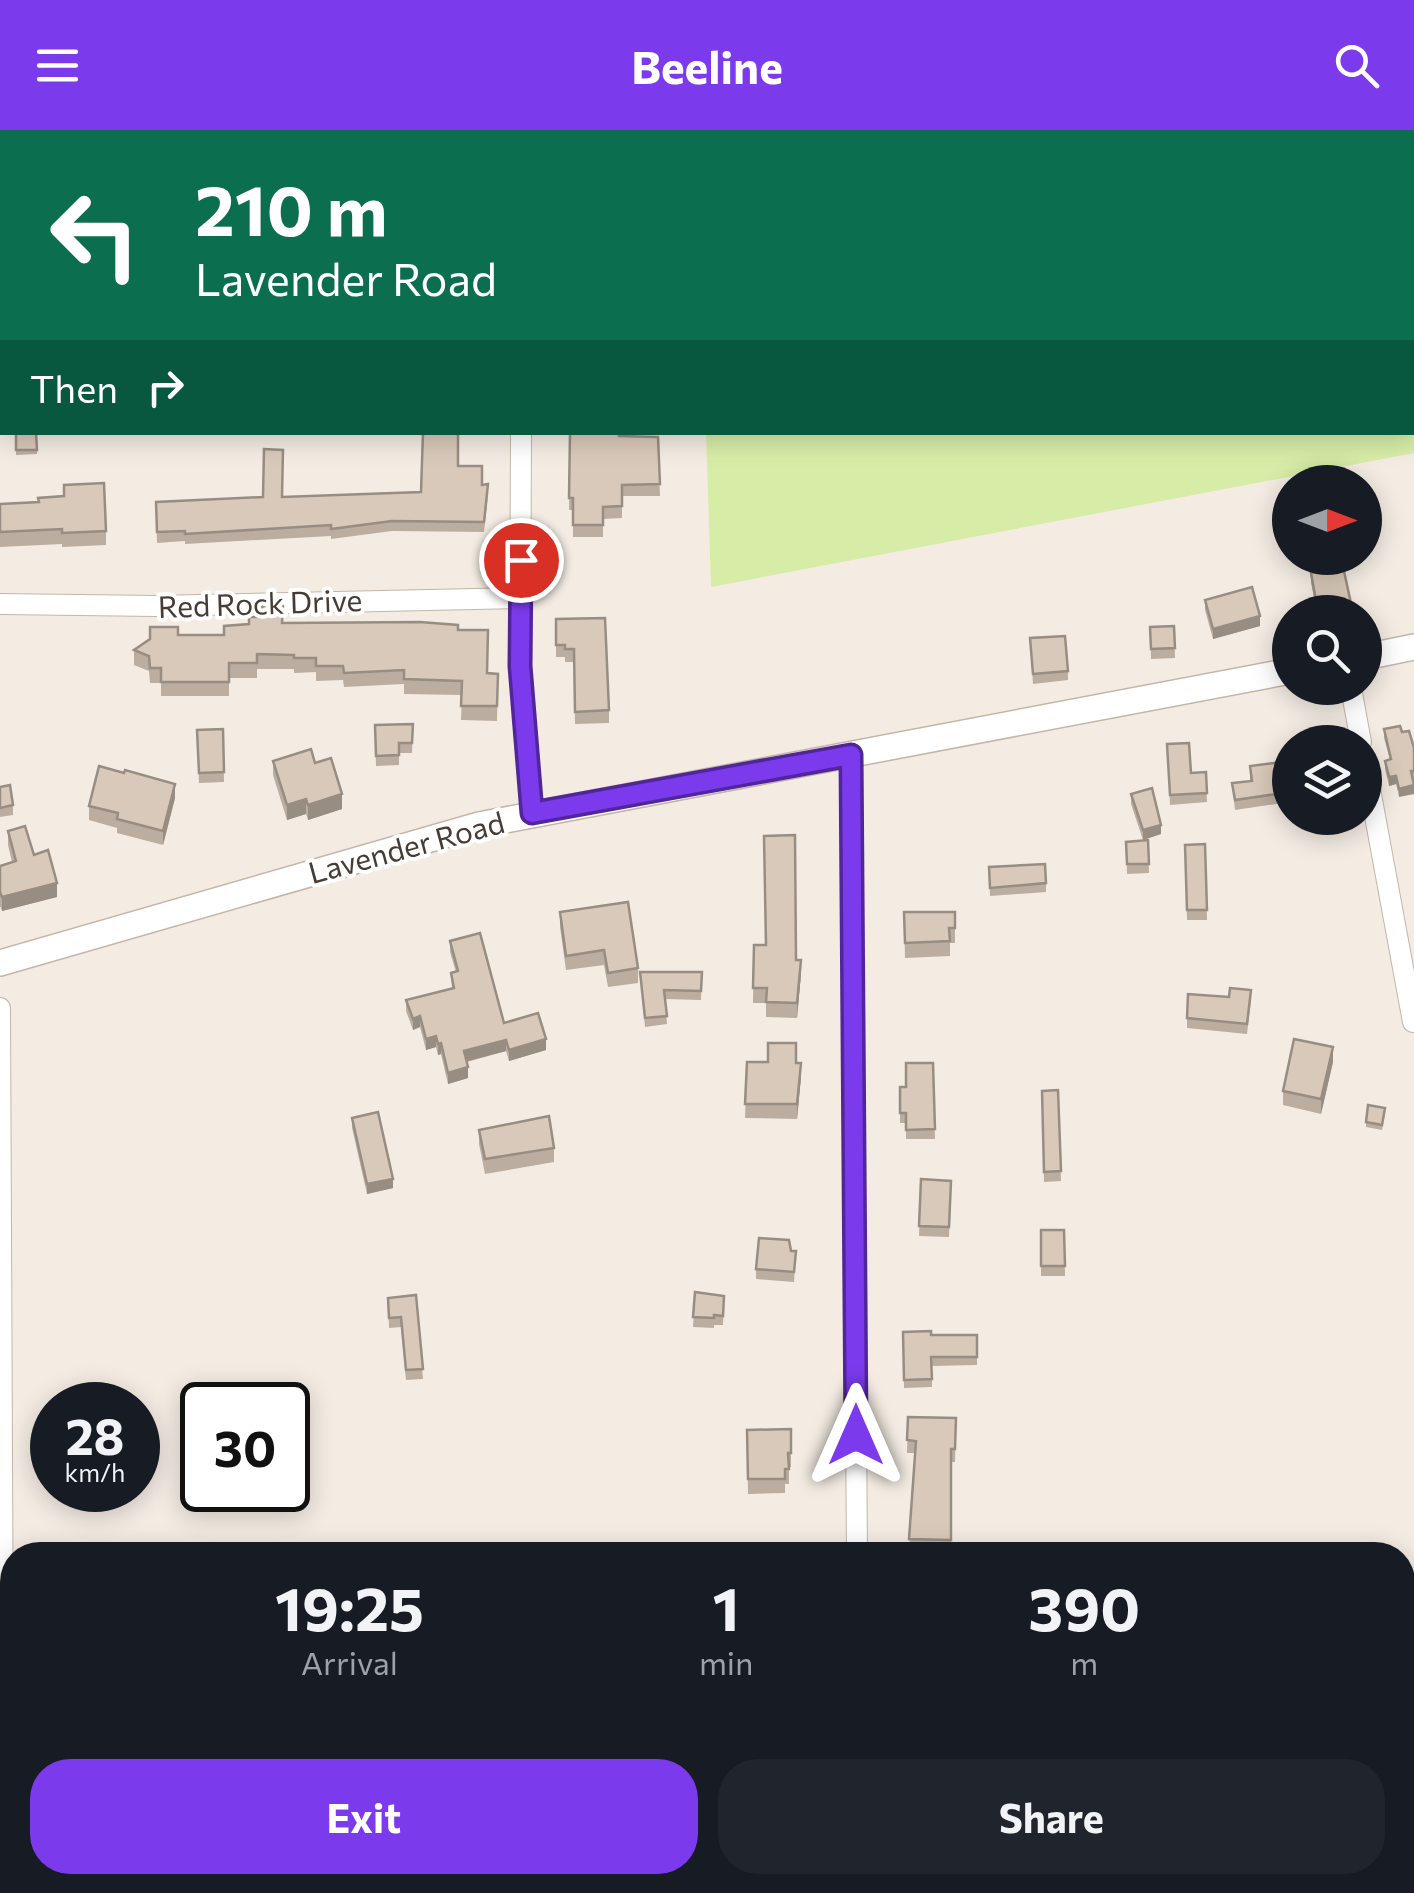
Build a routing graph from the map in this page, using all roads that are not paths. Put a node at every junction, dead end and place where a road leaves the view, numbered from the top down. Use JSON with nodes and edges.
{"nodes":[{"id":1,"x":521,"y":435,"type":"edge"},
{"id":2,"x":520,"y":598,"type":"junction"},
{"id":3,"x":0,"y":604,"type":"edge"},
{"id":4,"x":1414,"y":647,"type":"edge"},
{"id":5,"x":1382,"y":654,"type":"edge"},
{"id":6,"x":1272,"y":674,"type":"edge"},
{"id":7,"x":851,"y":755,"type":"junction"},
{"id":8,"x":532,"y":813,"type":"junction"},
{"id":9,"x":1379,"y":835,"type":"edge"},
{"id":10,"x":0,"y":964,"type":"edge"},
{"id":11,"x":0,"y":1008,"type":"edge"},
{"id":12,"x":1414,"y":1022,"type":"edge"},
{"id":13,"x":2,"y":1542,"type":"edge"},
{"id":14,"x":858,"y":1542,"type":"edge"}],
"edges":[{"from":1,"to":2,"type":"street"},
{"from":2,"to":3,"type":"street","name":"Red Rock Drive"},
{"from":2,"to":8,"type":"street"},
{"from":4,"to":5,"type":"street"},
{"from":6,"to":7,"type":"street","name":"Lavender Road"},
{"from":7,"to":8,"type":"street","name":"Lavender Road"},
{"from":7,"to":14,"type":"street"},
{"from":8,"to":10,"type":"street","name":"Lavender Road"},
{"from":9,"to":12,"type":"street"},
{"from":11,"to":13,"type":"street"}]}
